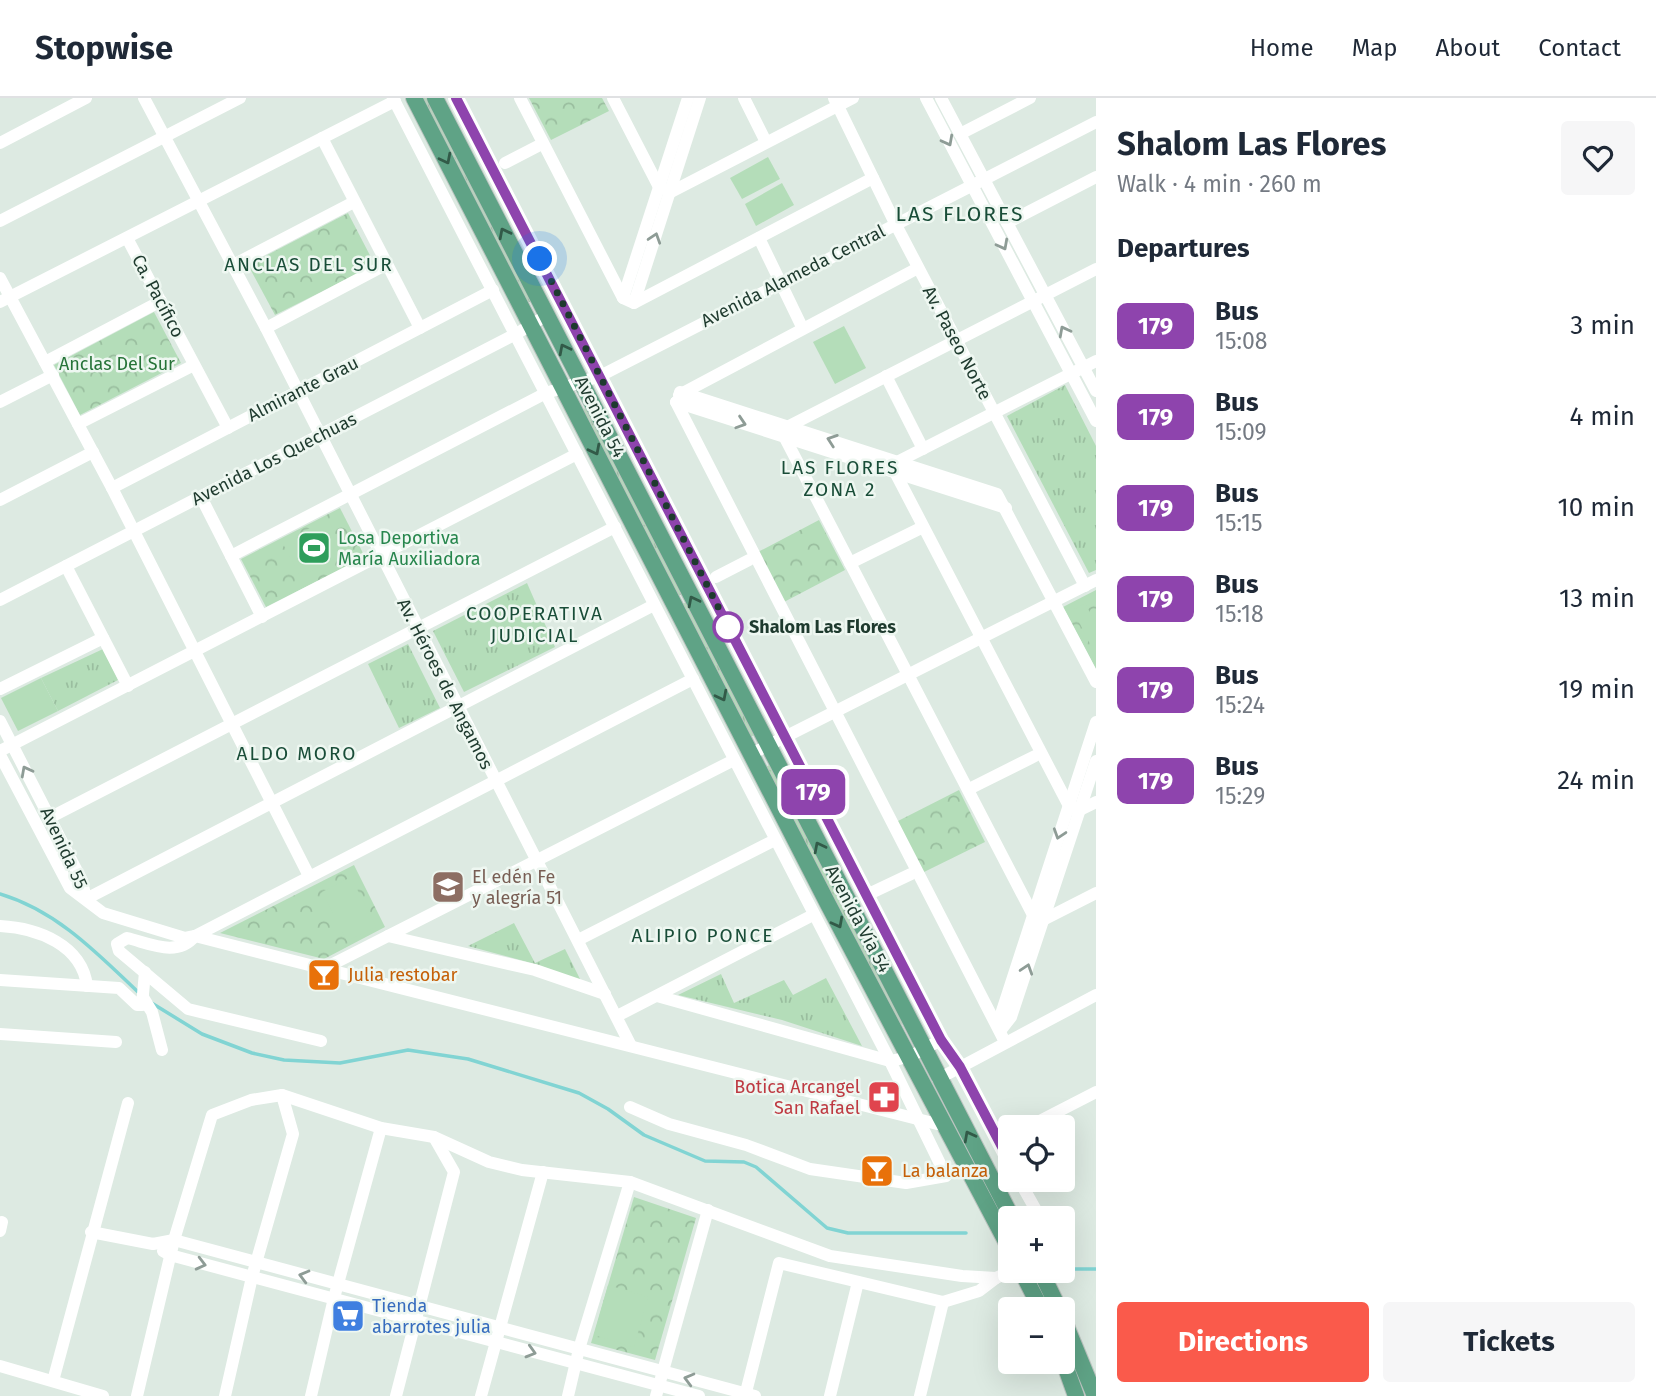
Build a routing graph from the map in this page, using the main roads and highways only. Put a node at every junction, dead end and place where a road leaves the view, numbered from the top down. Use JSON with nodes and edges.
{"nodes":[{"id":1,"x":414,"y":98,"type":"edge"},
{"id":2,"x":435,"y":98,"type":"edge"},
{"id":3,"x":751,"y":754,"type":"joint"},
{"id":4,"x":916,"y":1053,"type":"junction"},
{"id":5,"x":1006,"y":1206,"type":"edge"},
{"id":6,"x":998,"y":1226,"type":"edge"},
{"id":7,"x":1075,"y":1348,"type":"edge"},
{"id":8,"x":1068,"y":1374,"type":"edge"},
{"id":9,"x":1076,"y":1396,"type":"edge"},
{"id":10,"x":1095,"y":1396,"type":"edge"}],
"edges":[{"from":1,"to":3,"type":"main road","name":"Avenida 54","one_way":true},
{"from":4,"to":2,"type":"main road","name":"Avenida Vía 54","one_way":true},
{"from":3,"to":4,"type":"main road","name":"Avenida Vía 54","one_way":true},
{"from":5,"to":4,"type":"main road","name":"Avenida Vía 54","one_way":true},
{"from":4,"to":6,"type":"main road","name":"Avenida Vía 54"},
{"from":7,"to":10,"type":"main road"},
{"from":8,"to":9,"type":"main road"}]}
